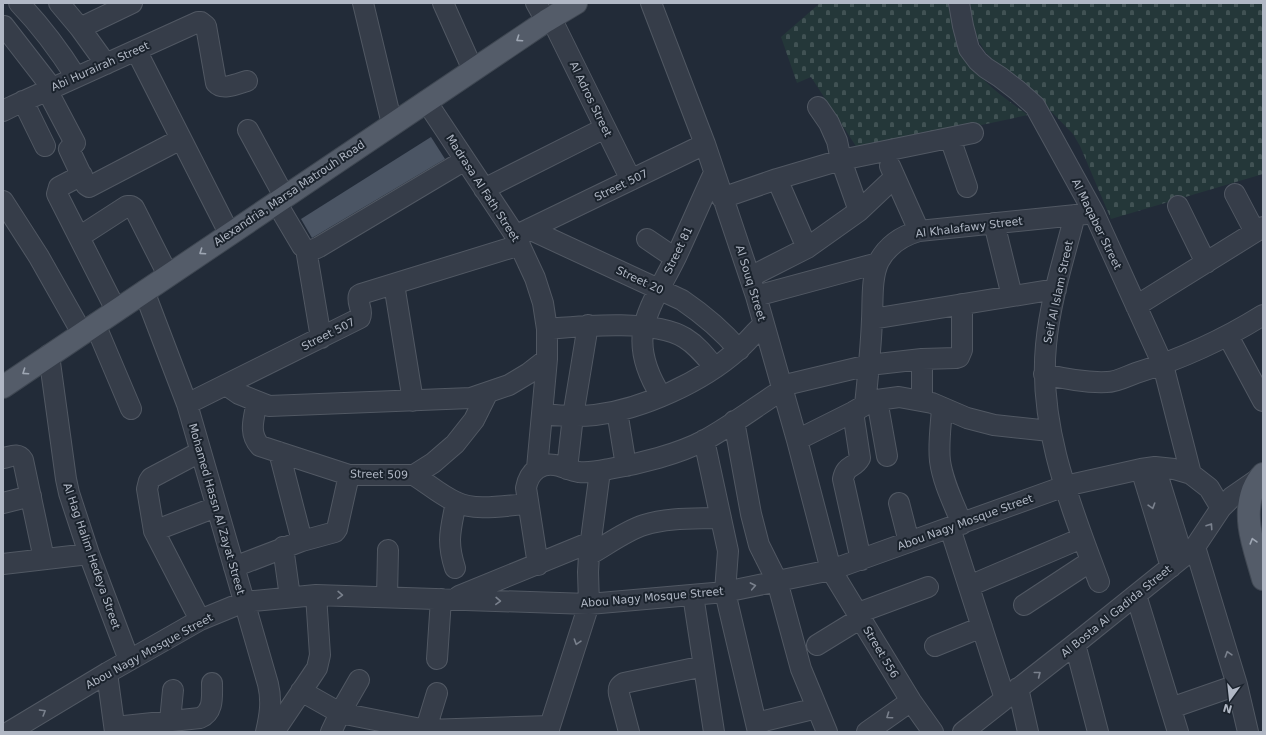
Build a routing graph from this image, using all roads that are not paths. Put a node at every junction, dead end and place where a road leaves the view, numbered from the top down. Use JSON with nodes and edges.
{"nodes":[{"id":1,"x":59,"y":3,"type":"edge"},
{"id":2,"x":132,"y":3,"type":"edge"},
{"id":3,"x":362,"y":3,"type":"edge"},
{"id":4,"x":443,"y":3,"type":"edge"},
{"id":5,"x":576,"y":3,"type":"edge"},
{"id":6,"x":651,"y":3,"type":"edge"},
{"id":7,"x":959,"y":3,"type":"edge"},
{"id":8,"x":23,"y":7,"type":"edge"},
{"id":9,"x":544,"y":14,"type":"edge"},
{"id":10,"x":4,"y":26,"type":"edge"},
{"id":11,"x":80,"y":28,"type":"junction"},
{"id":12,"x":136,"y":50,"type":"junction"},
{"id":13,"x":106,"y":64,"type":"junction"},
{"id":14,"x":473,"y":70,"type":"junction"},
{"id":15,"x":76,"y":77,"type":"junction"},
{"id":16,"x":247,"y":81,"type":"dead end"},
{"id":17,"x":50,"y":89,"type":"junction"},
{"id":18,"x":426,"y":101,"type":"junction"},
{"id":19,"x":10,"y":104,"type":"edge"},
{"id":20,"x":818,"y":107,"type":"dead end"},
{"id":21,"x":392,"y":124,"type":"junction"},
{"id":22,"x":605,"y":128,"type":"junction"},
{"id":23,"x":248,"y":130,"type":"dead end"},
{"id":24,"x":973,"y":133,"type":"dead end"},
{"id":25,"x":950,"y":138,"type":"junction"},
{"id":26,"x":181,"y":139,"type":"junction"},
{"id":27,"x":704,"y":144,"type":"junction"},
{"id":28,"x":45,"y":146,"type":"dead end"},
{"id":29,"x":884,"y":152,"type":"junction"},
{"id":30,"x":841,"y":160,"type":"junction"},
{"id":31,"x":469,"y":165,"type":"junction"},
{"id":32,"x":714,"y":173,"type":"junction"},
{"id":33,"x":895,"y":177,"type":"junction"},
{"id":34,"x":777,"y":179,"type":"junction"},
{"id":35,"x":631,"y":180,"type":"junction"},
{"id":36,"x":87,"y":181,"type":"junction"},
{"id":37,"x":967,"y":187,"type":"dead end"},
{"id":38,"x":484,"y":189,"type":"junction"},
{"id":39,"x":1235,"y":194,"type":"dead end"},
{"id":40,"x":722,"y":198,"type":"junction"},
{"id":41,"x":280,"y":199,"type":"junction"},
{"id":42,"x":3,"y":201,"type":"edge"},
{"id":43,"x":1178,"y":206,"type":"dead end"},
{"id":44,"x":859,"y":211,"type":"junction"},
{"id":45,"x":1084,"y":214,"type":"junction"},
{"id":46,"x":388,"y":220,"type":"dead end"},
{"id":47,"x":994,"y":223,"type":"junction"},
{"id":48,"x":1259,"y":230,"type":"edge"},
{"id":49,"x":919,"y":232,"type":"junction"},
{"id":50,"x":229,"y":234,"type":"junction"},
{"id":51,"x":521,"y":236,"type":"junction"},
{"id":52,"x":79,"y":237,"type":"junction"},
{"id":53,"x":646,"y":239,"type":"dead end"},
{"id":54,"x":807,"y":248,"type":"junction"},
{"id":55,"x":306,"y":250,"type":"junction"},
{"id":56,"x":675,"y":258,"type":"junction"},
{"id":57,"x":878,"y":263,"type":"junction"},
{"id":58,"x":1206,"y":263,"type":"junction"},
{"id":59,"x":168,"y":275,"type":"junction"},
{"id":60,"x":750,"y":277,"type":"junction"},
{"id":61,"x":394,"y":284,"type":"junction"},
{"id":62,"x":659,"y":288,"type":"junction"},
{"id":63,"x":1056,"y":289,"type":"junction"},
{"id":64,"x":144,"y":291,"type":"junction"},
{"id":65,"x":756,"y":296,"type":"junction"},
{"id":66,"x":1012,"y":296,"type":"junction"},
{"id":67,"x":962,"y":304,"type":"junction"},
{"id":68,"x":1136,"y":306,"type":"junction"},
{"id":69,"x":116,"y":310,"type":"junction"},
{"id":70,"x":1263,"y":315,"type":"edge"},
{"id":71,"x":872,"y":319,"type":"junction"},
{"id":72,"x":764,"y":324,"type":"junction"},
{"id":73,"x":588,"y":325,"type":"junction"},
{"id":74,"x":644,"y":327,"type":"junction"},
{"id":75,"x":89,"y":328,"type":"junction"},
{"id":76,"x":547,"y":329,"type":"junction"},
{"id":77,"x":1228,"y":336,"type":"junction"},
{"id":78,"x":321,"y":338,"type":"junction"},
{"id":79,"x":739,"y":350,"type":"junction"},
{"id":80,"x":49,"y":355,"type":"junction"},
{"id":81,"x":547,"y":359,"type":"junction"},
{"id":82,"x":922,"y":360,"type":"junction"},
{"id":83,"x":869,"y":365,"type":"junction"},
{"id":84,"x":1163,"y":365,"type":"junction"},
{"id":85,"x":715,"y":368,"type":"junction"},
{"id":86,"x":1044,"y":374,"type":"junction"},
{"id":87,"x":226,"y":385,"type":"junction"},
{"id":88,"x":3,"y":387,"type":"edge"},
{"id":89,"x":781,"y":388,"type":"junction"},
{"id":90,"x":487,"y":394,"type":"junction"},
{"id":91,"x":661,"y":396,"type":"junction"},
{"id":92,"x":922,"y":400,"type":"junction"},
{"id":93,"x":413,"y":401,"type":"junction"},
{"id":94,"x":1263,"y":401,"type":"edge"},
{"id":95,"x":257,"y":402,"type":"junction"},
{"id":96,"x":187,"y":404,"type":"junction"},
{"id":97,"x":865,"y":406,"type":"junction"},
{"id":98,"x":942,"y":408,"type":"junction"},
{"id":99,"x":131,"y":409,"type":"dead end"},
{"id":100,"x":617,"y":411,"type":"junction"},
{"id":101,"x":543,"y":414,"type":"junction"},
{"id":102,"x":573,"y":416,"type":"junction"},
{"id":103,"x":734,"y":421,"type":"junction"},
{"id":104,"x":1050,"y":431,"type":"junction"},
{"id":105,"x":704,"y":440,"type":"junction"},
{"id":106,"x":797,"y":440,"type":"junction"},
{"id":107,"x":200,"y":452,"type":"junction"},
{"id":108,"x":279,"y":452,"type":"junction"},
{"id":109,"x":887,"y":456,"type":"dead end"},
{"id":110,"x":3,"y":458,"type":"edge"},
{"id":111,"x":626,"y":466,"type":"junction"},
{"id":112,"x":537,"y":468,"type":"junction"},
{"id":113,"x":1148,"y":468,"type":"junction"},
{"id":114,"x":567,"y":470,"type":"junction"},
{"id":115,"x":600,"y":471,"type":"junction"},
{"id":116,"x":1191,"y":474,"type":"junction"},
{"id":117,"x":349,"y":475,"type":"junction"},
{"id":118,"x":414,"y":475,"type":"junction"},
{"id":119,"x":1260,"y":476,"type":"edge"},
{"id":120,"x":1065,"y":486,"type":"junction"},
{"id":121,"x":31,"y":496,"type":"junction"},
{"id":122,"x":456,"y":502,"type":"junction"},
{"id":123,"x":3,"y":503,"type":"edge"},
{"id":124,"x":899,"y":503,"type":"dead end"},
{"id":125,"x":528,"y":504,"type":"junction"},
{"id":126,"x":216,"y":507,"type":"junction"},
{"id":127,"x":1221,"y":508,"type":"junction"},
{"id":128,"x":722,"y":518,"type":"junction"},
{"id":129,"x":956,"y":526,"type":"junction"},
{"id":130,"x":154,"y":531,"type":"junction"},
{"id":131,"x":1082,"y":538,"type":"junction"},
{"id":132,"x":302,"y":541,"type":"junction"},
{"id":133,"x":909,"y":542,"type":"junction"},
{"id":134,"x":283,"y":548,"type":"junction"},
{"id":135,"x":590,"y":549,"type":"junction"},
{"id":136,"x":388,"y":550,"type":"dead end"},
{"id":137,"x":89,"y":554,"type":"junction"},
{"id":138,"x":1183,"y":557,"type":"junction"},
{"id":139,"x":44,"y":560,"type":"junction"},
{"id":140,"x":861,"y":560,"type":"junction"},
{"id":141,"x":1091,"y":561,"type":"junction"},
{"id":142,"x":3,"y":564,"type":"edge"},
{"id":143,"x":538,"y":565,"type":"junction"},
{"id":144,"x":234,"y":567,"type":"junction"},
{"id":145,"x":455,"y":568,"type":"dead end"},
{"id":146,"x":831,"y":570,"type":"junction"},
{"id":147,"x":1263,"y":579,"type":"edge"},
{"id":148,"x":777,"y":581,"type":"junction"},
{"id":149,"x":1099,"y":582,"type":"dead end"},
{"id":150,"x":969,"y":586,"type":"junction"},
{"id":151,"x":928,"y":587,"type":"dead end"},
{"id":152,"x":725,"y":592,"type":"junction"},
{"id":153,"x":316,"y":595,"type":"junction"},
{"id":154,"x":693,"y":595,"type":"junction"},
{"id":155,"x":1136,"y":595,"type":"junction"},
{"id":156,"x":290,"y":597,"type":"junction"},
{"id":157,"x":388,"y":597,"type":"junction"},
{"id":158,"x":446,"y":599,"type":"junction"},
{"id":159,"x":244,"y":602,"type":"junction"},
{"id":160,"x":589,"y":604,"type":"junction"},
{"id":161,"x":1024,"y":604,"type":"dead end"},
{"id":162,"x":859,"y":616,"type":"junction"},
{"id":163,"x":200,"y":620,"type":"junction"},
{"id":164,"x":982,"y":627,"type":"junction"},
{"id":165,"x":1075,"y":644,"type":"junction"},
{"id":166,"x":817,"y":645,"type":"dead end"},
{"id":167,"x":935,"y":646,"type":"dead end"},
{"id":168,"x":437,"y":659,"type":"dead end"},
{"id":169,"x":129,"y":660,"type":"junction"},
{"id":170,"x":704,"y":666,"type":"junction"},
{"id":171,"x":107,"y":673,"type":"junction"},
{"id":172,"x":359,"y":680,"type":"dead end"},
{"id":173,"x":212,"y":683,"type":"dead end"},
{"id":174,"x":1237,"y":685,"type":"junction"},
{"id":175,"x":173,"y":690,"type":"dead end"},
{"id":176,"x":301,"y":691,"type":"junction"},
{"id":177,"x":437,"y":693,"type":"dead end"},
{"id":178,"x":1012,"y":694,"type":"junction"},
{"id":179,"x":911,"y":701,"type":"junction"},
{"id":180,"x":818,"y":708,"type":"junction"},
{"id":181,"x":1171,"y":708,"type":"junction"},
{"id":182,"x":340,"y":713,"type":"junction"},
{"id":183,"x":170,"y":721,"type":"junction"},
{"id":184,"x":757,"y":728,"type":"edge"},
{"id":185,"x":549,"y":729,"type":"edge"},
{"id":186,"x":115,"y":730,"type":"edge"},
{"id":187,"x":426,"y":731,"type":"edge"},
{"id":188,"x":9,"y":732,"type":"edge"},
{"id":189,"x":266,"y":732,"type":"edge"},
{"id":190,"x":274,"y":732,"type":"edge"},
{"id":191,"x":331,"y":732,"type":"edge"},
{"id":192,"x":629,"y":732,"type":"edge"},
{"id":193,"x":714,"y":732,"type":"edge"},
{"id":194,"x":827,"y":732,"type":"edge"},
{"id":195,"x":868,"y":732,"type":"edge"},
{"id":196,"x":933,"y":732,"type":"edge"},
{"id":197,"x":963,"y":732,"type":"edge"},
{"id":198,"x":1028,"y":732,"type":"edge"},
{"id":199,"x":1098,"y":732,"type":"edge"},
{"id":200,"x":1178,"y":732,"type":"edge"},
{"id":201,"x":1248,"y":732,"type":"edge"}],
"edges":[{"from":1,"to":11,"type":"street"},
{"from":2,"to":11,"type":"street"},
{"from":3,"to":21,"type":"street"},
{"from":4,"to":14,"type":"street"},
{"from":5,"to":9,"type":"main road","name":"Alexandria, Marsa Matrouh Road"},
{"from":6,"to":27,"type":"street","name":"Al Souq Street"},
{"from":7,"to":45,"type":"street","name":"Al Maqaber Street"},
{"from":8,"to":10,"type":"street"},
{"from":8,"to":15,"type":"street"},
{"from":9,"to":14,"type":"main road","name":"Alexandria, Marsa Matrouh Road","one_way":true},
{"from":9,"to":22,"type":"street","name":"Al Adros Street"},
{"from":10,"to":17,"type":"street"},
{"from":11,"to":13,"type":"street"},
{"from":12,"to":13,"type":"street","name":"Abi Hurairah Street"},
{"from":12,"to":16,"type":"street","name":"Abi Hurairah Street"},
{"from":12,"to":26,"type":"street"},
{"from":13,"to":15,"type":"street","name":"Abi Hurairah Street"},
{"from":14,"to":18,"type":"main road","name":"Alexandria, Marsa Matrouh Road"},
{"from":15,"to":17,"type":"street","name":"Abi Hurairah Street"},
{"from":17,"to":19,"type":"street","name":"Abi Hurairah Street"},
{"from":17,"to":36,"type":"street"},
{"from":18,"to":21,"type":"main road","name":"Alexandria, Marsa Matrouh Road"},
{"from":18,"to":31,"type":"street","name":"Madrasa Al Fath Street"},
{"from":19,"to":28,"type":"street"},
{"from":20,"to":30,"type":"street"},
{"from":21,"to":41,"type":"main road","name":"Alexandria, Marsa Matrouh Road"},
{"from":22,"to":35,"type":"street","name":"Al Adros Street"},
{"from":22,"to":38,"type":"street"},
{"from":23,"to":41,"type":"street"},
{"from":24,"to":25,"type":"street"},
{"from":25,"to":29,"type":"street"},
{"from":25,"to":37,"type":"street"},
{"from":26,"to":36,"type":"street"},
{"from":26,"to":50,"type":"street"},
{"from":27,"to":32,"type":"street","name":"Al Souq Street"},
{"from":27,"to":35,"type":"street","name":"Street 507"},
{"from":29,"to":30,"type":"street"},
{"from":29,"to":33,"type":"street"},
{"from":30,"to":34,"type":"street"},
{"from":30,"to":44,"type":"street"},
{"from":31,"to":38,"type":"street","name":"Madrasa Al Fath Street"},
{"from":31,"to":46,"type":"street"},
{"from":31,"to":55,"type":"street"},
{"from":32,"to":40,"type":"street","name":"Al Souq Street"},
{"from":32,"to":56,"type":"street","name":"Street 81"},
{"from":33,"to":44,"type":"street"},
{"from":33,"to":49,"type":"street"},
{"from":34,"to":40,"type":"street"},
{"from":34,"to":54,"type":"street"},
{"from":35,"to":51,"type":"street","name":"Street 507"},
{"from":36,"to":52,"type":"street"},
{"from":38,"to":51,"type":"street","name":"Madrasa Al Fath Street"},
{"from":39,"to":48,"type":"street"},
{"from":40,"to":60,"type":"street","name":"Al Souq Street"},
{"from":41,"to":50,"type":"main road","name":"Alexandria, Marsa Matrouh Road"},
{"from":41,"to":55,"type":"street"},
{"from":42,"to":75,"type":"street"},
{"from":43,"to":58,"type":"street"},
{"from":44,"to":54,"type":"street"},
{"from":45,"to":47,"type":"street","name":"Al Khalafawy Street"},
{"from":45,"to":63,"type":"street","name":"Seif Al Islam Street"},
{"from":45,"to":68,"type":"street","name":"Al Maqaber Street"},
{"from":47,"to":49,"type":"street","name":"Al Khalafawy Street"},
{"from":47,"to":66,"type":"street"},
{"from":48,"to":58,"type":"street"},
{"from":49,"to":57,"type":"street","name":"Al Khalafawy Street"},
{"from":50,"to":59,"type":"main road","name":"Alexandria, Marsa Matrouh Road","one_way":true},
{"from":51,"to":61,"type":"street","name":"Street 507"},
{"from":51,"to":62,"type":"street","name":"Street 20"},
{"from":51,"to":76,"type":"street","name":"Madrasa Al Fath Street"},
{"from":52,"to":59,"type":"street"},
{"from":52,"to":69,"type":"street"},
{"from":53,"to":56,"type":"street"},
{"from":54,"to":60,"type":"street"},
{"from":55,"to":78,"type":"street"},
{"from":56,"to":62,"type":"street","name":"Street 81"},
{"from":57,"to":65,"type":"street"},
{"from":57,"to":71,"type":"street","name":"Al Khalafawy Street"},
{"from":58,"to":68,"type":"street"},
{"from":59,"to":64,"type":"main road","name":"Alexandria, Marsa Matrouh Road"},
{"from":60,"to":65,"type":"street","name":"Al Souq Street"},
{"from":61,"to":78,"type":"street","name":"Street 507"},
{"from":61,"to":93,"type":"street"},
{"from":62,"to":74,"type":"street","name":"Street 81"},
{"from":62,"to":79,"type":"street","name":"Street 20"},
{"from":63,"to":66,"type":"street"},
{"from":63,"to":86,"type":"street","name":"Seif Al Islam Street"},
{"from":64,"to":69,"type":"main road","name":"Alexandria, Marsa Matrouh Road"},
{"from":64,"to":96,"type":"street","name":"Mohamed Hassn Al Zayat Street"},
{"from":65,"to":72,"type":"street","name":"Al Souq Street"},
{"from":66,"to":67,"type":"street"},
{"from":67,"to":71,"type":"street"},
{"from":67,"to":82,"type":"street"},
{"from":68,"to":84,"type":"street","name":"Al Maqaber Street"},
{"from":69,"to":75,"type":"main road","name":"Alexandria, Marsa Matrouh Road"},
{"from":70,"to":77,"type":"street"},
{"from":71,"to":83,"type":"street","name":"Al Khalafawy Street"},
{"from":72,"to":79,"type":"street"},
{"from":72,"to":89,"type":"street","name":"Al Souq Street"},
{"from":73,"to":74,"type":"street"},
{"from":73,"to":76,"type":"street"},
{"from":73,"to":102,"type":"street"},
{"from":74,"to":85,"type":"street"},
{"from":74,"to":91,"type":"street","name":"Street 81"},
{"from":75,"to":80,"type":"main road","name":"Alexandria, Marsa Matrouh Road"},
{"from":75,"to":99,"type":"street"},
{"from":76,"to":81,"type":"street","name":"Madrasa Al Fath Street"},
{"from":77,"to":84,"type":"street"},
{"from":77,"to":94,"type":"street"},
{"from":78,"to":87,"type":"street","name":"Street 507"},
{"from":79,"to":85,"type":"street"},
{"from":80,"to":88,"type":"main road","name":"Alexandria, Marsa Matrouh Road","one_way":true},
{"from":80,"to":137,"type":"street","name":"Al Hag Halim Hedeya Street"},
{"from":81,"to":90,"type":"street"},
{"from":81,"to":101,"type":"street","name":"Madrasa Al Fath Street"},
{"from":82,"to":83,"type":"street"},
{"from":82,"to":92,"type":"street"},
{"from":83,"to":89,"type":"street"},
{"from":83,"to":97,"type":"street","name":"Al Khalafawy Street"},
{"from":84,"to":86,"type":"street"},
{"from":84,"to":116,"type":"street","name":"Al Maqaber Street"},
{"from":85,"to":91,"type":"street"},
{"from":86,"to":104,"type":"street","name":"Seif Al Islam Street"},
{"from":87,"to":95,"type":"street"},
{"from":87,"to":96,"type":"street","name":"Street 507"},
{"from":89,"to":103,"type":"street"},
{"from":89,"to":106,"type":"street","name":"Al Souq Street"},
{"from":90,"to":93,"type":"street"},
{"from":90,"to":118,"type":"street","name":"Street 509"},
{"from":91,"to":100,"type":"street"},
{"from":92,"to":97,"type":"street"},
{"from":92,"to":98,"type":"street"},
{"from":93,"to":95,"type":"street"},
{"from":95,"to":108,"type":"street","name":"Street 509"},
{"from":96,"to":107,"type":"street","name":"Mohamed Hassn Al Zayat Street"},
{"from":97,"to":106,"type":"street"},
{"from":97,"to":109,"type":"street"},
{"from":97,"to":140,"type":"street"},
{"from":98,"to":104,"type":"street"},
{"from":98,"to":129,"type":"street"},
{"from":100,"to":102,"type":"street"},
{"from":100,"to":111,"type":"street"},
{"from":101,"to":102,"type":"street"},
{"from":101,"to":112,"type":"street","name":"Madrasa Al Fath Street"},
{"from":102,"to":114,"type":"street"},
{"from":103,"to":105,"type":"street"},
{"from":103,"to":148,"type":"street"},
{"from":104,"to":120,"type":"street","name":"Seif Al Islam Street"},
{"from":105,"to":111,"type":"street"},
{"from":105,"to":128,"type":"street"},
{"from":106,"to":146,"type":"street","name":"Al Souq Street"},
{"from":107,"to":126,"type":"street","name":"Mohamed Hassn Al Zayat Street"},
{"from":107,"to":130,"type":"street"},
{"from":108,"to":117,"type":"street","name":"Street 509"},
{"from":108,"to":132,"type":"street"},
{"from":110,"to":121,"type":"street"},
{"from":111,"to":115,"type":"street"},
{"from":112,"to":114,"type":"street"},
{"from":112,"to":125,"type":"street"},
{"from":113,"to":116,"type":"street","name":"Abou Nagy Mosque Street"},
{"from":113,"to":120,"type":"street","name":"Abou Nagy Mosque Street"},
{"from":113,"to":138,"type":"street"},
{"from":114,"to":115,"type":"street"},
{"from":115,"to":135,"type":"street"},
{"from":116,"to":127,"type":"street","name":"Abou Nagy Mosque Street"},
{"from":117,"to":118,"type":"street","name":"Street 509"},
{"from":117,"to":132,"type":"street"},
{"from":118,"to":122,"type":"street"},
{"from":119,"to":127,"type":"street","name":"Al Bosta Al Gadida Street"},
{"from":147,"to":119,"type":"main road","one_way":true},
{"from":120,"to":129,"type":"street","name":"Abou Nagy Mosque Street"},
{"from":120,"to":131,"type":"street","name":"Seif Al Islam Street"},
{"from":121,"to":123,"type":"street"},
{"from":121,"to":139,"type":"street"},
{"from":122,"to":125,"type":"street"},
{"from":122,"to":145,"type":"street"},
{"from":124,"to":133,"type":"street"},
{"from":125,"to":143,"type":"street"},
{"from":126,"to":130,"type":"street"},
{"from":126,"to":144,"type":"street","name":"Mohamed Hassn Al Zayat Street"},
{"from":138,"to":127,"type":"street","name":"Al Bosta Al Gadida Street","one_way":true},
{"from":128,"to":135,"type":"street"},
{"from":128,"to":152,"type":"street"},
{"from":129,"to":133,"type":"street","name":"Abou Nagy Mosque Street"},
{"from":129,"to":150,"type":"street"},
{"from":130,"to":163,"type":"street"},
{"from":131,"to":141,"type":"street","name":"Seif Al Islam Street"},
{"from":131,"to":150,"type":"street"},
{"from":132,"to":134,"type":"street"},
{"from":133,"to":140,"type":"street","name":"Abou Nagy Mosque Street"},
{"from":134,"to":144,"type":"street"},
{"from":134,"to":156,"type":"street"},
{"from":135,"to":143,"type":"street"},
{"from":135,"to":160,"type":"street"},
{"from":136,"to":157,"type":"street"},
{"from":137,"to":139,"type":"street"},
{"from":137,"to":169,"type":"street","name":"Al Hag Halim Hedeya Street"},
{"from":138,"to":155,"type":"street","name":"Al Bosta Al Gadida Street"},
{"from":174,"to":138,"type":"street","one_way":true},
{"from":139,"to":142,"type":"street"},
{"from":140,"to":146,"type":"street","name":"Abou Nagy Mosque Street"},
{"from":141,"to":149,"type":"street","name":"Seif Al Islam Street"},
{"from":141,"to":161,"type":"street"},
{"from":143,"to":158,"type":"street"},
{"from":144,"to":159,"type":"street","name":"Mohamed Hassn Al Zayat Street"},
{"from":146,"to":148,"type":"street","name":"Abou Nagy Mosque Street"},
{"from":146,"to":162,"type":"street","name":"Street 556"},
{"from":152,"to":148,"type":"street","name":"Abou Nagy Mosque Street","one_way":true},
{"from":148,"to":180,"type":"street"},
{"from":150,"to":164,"type":"street"},
{"from":151,"to":162,"type":"street"},
{"from":152,"to":154,"type":"street","name":"Abou Nagy Mosque Street"},
{"from":152,"to":184,"type":"street"},
{"from":153,"to":156,"type":"street","name":"Abou Nagy Mosque Street"},
{"from":153,"to":157,"type":"street","name":"Abou Nagy Mosque Street","one_way":true},
{"from":153,"to":176,"type":"street"},
{"from":154,"to":160,"type":"street","name":"Abou Nagy Mosque Street"},
{"from":154,"to":170,"type":"street"},
{"from":155,"to":165,"type":"street","name":"Al Bosta Al Gadida Street"},
{"from":155,"to":181,"type":"street"},
{"from":156,"to":159,"type":"street","name":"Abou Nagy Mosque Street"},
{"from":157,"to":158,"type":"street","name":"Abou Nagy Mosque Street"},
{"from":158,"to":160,"type":"street","name":"Abou Nagy Mosque Street","one_way":true},
{"from":158,"to":168,"type":"street"},
{"from":159,"to":163,"type":"street","name":"Abou Nagy Mosque Street"},
{"from":159,"to":189,"type":"street","name":"Mohamed Hassn Al Zayat Street"},
{"from":160,"to":185,"type":"street","one_way":true},
{"from":162,"to":166,"type":"street"},
{"from":162,"to":179,"type":"street","name":"Street 556"},
{"from":163,"to":169,"type":"street","name":"Abou Nagy Mosque Street"},
{"from":164,"to":167,"type":"street"},
{"from":164,"to":178,"type":"street"},
{"from":178,"to":165,"type":"street","name":"Al Bosta Al Gadida Street","one_way":true},
{"from":165,"to":199,"type":"street"},
{"from":169,"to":171,"type":"street","name":"Abou Nagy Mosque Street"},
{"from":170,"to":192,"type":"street"},
{"from":170,"to":193,"type":"street"},
{"from":171,"to":186,"type":"street"},
{"from":188,"to":171,"type":"street","name":"Abou Nagy Mosque Street","one_way":true},
{"from":172,"to":182,"type":"street"},
{"from":173,"to":183,"type":"street"},
{"from":174,"to":181,"type":"street"},
{"from":174,"to":201,"type":"street"},
{"from":175,"to":183,"type":"street"},
{"from":176,"to":182,"type":"street"},
{"from":176,"to":190,"type":"street"},
{"from":177,"to":187,"type":"street"},
{"from":178,"to":197,"type":"street","name":"Al Bosta Al Gadida Street"},
{"from":178,"to":198,"type":"street"},
{"from":179,"to":195,"type":"street","one_way":true},
{"from":179,"to":196,"type":"street","name":"Street 556"},
{"from":180,"to":184,"type":"street"},
{"from":180,"to":194,"type":"street"},
{"from":181,"to":200,"type":"street"},
{"from":182,"to":187,"type":"street"},
{"from":182,"to":191,"type":"street"},
{"from":183,"to":186,"type":"street"},
{"from":185,"to":187,"type":"street"}]}
